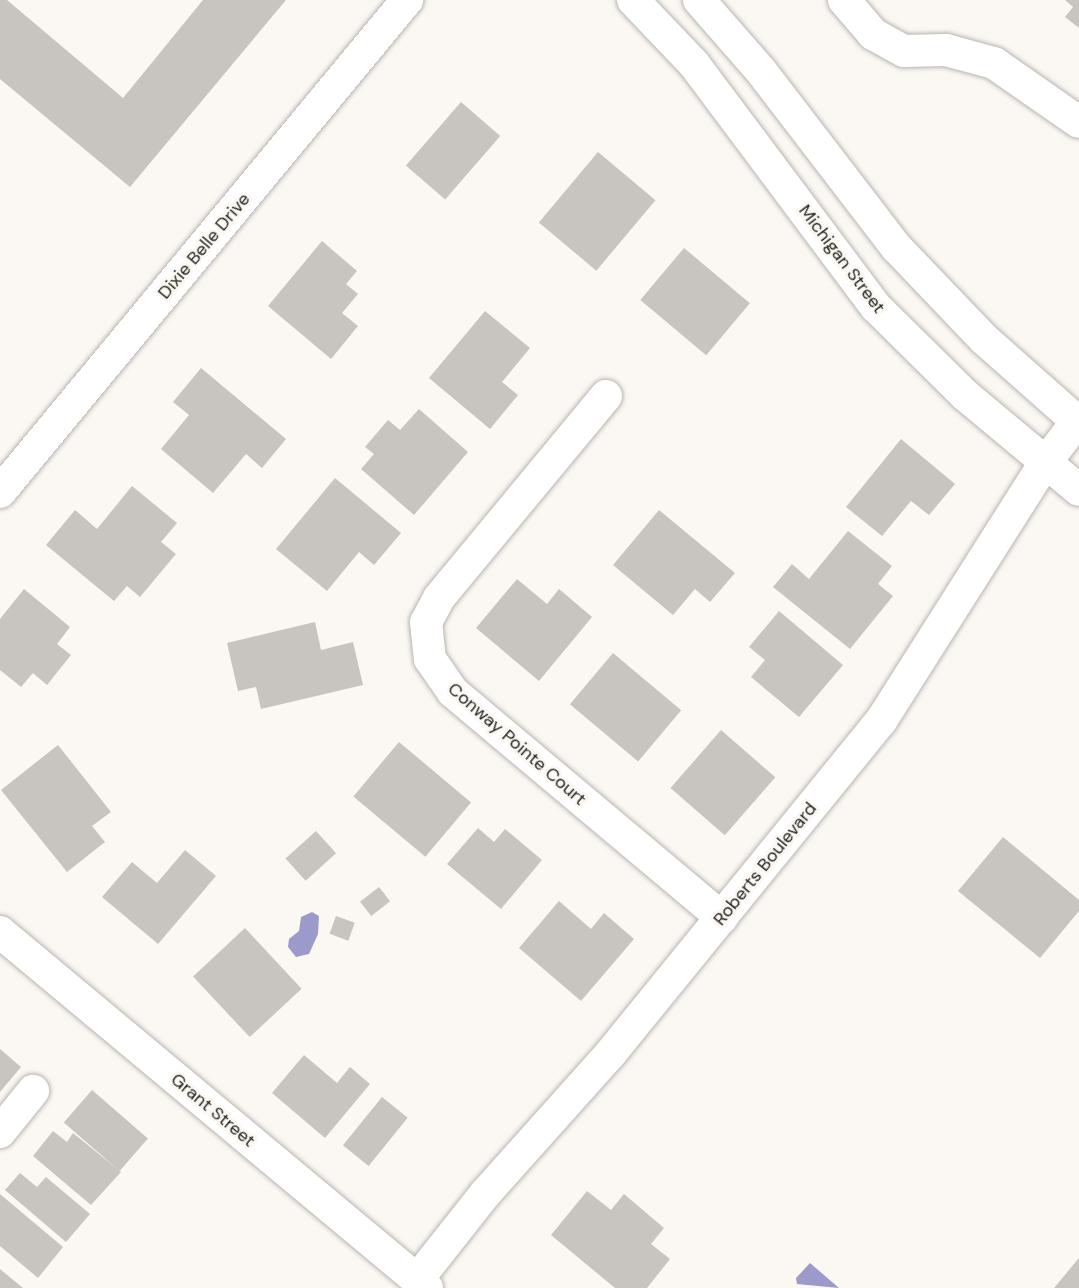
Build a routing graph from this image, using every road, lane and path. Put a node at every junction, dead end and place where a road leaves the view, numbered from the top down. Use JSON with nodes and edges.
{"nodes":[{"id":1,"x":407,"y":0,"type":"edge"},
{"id":2,"x":633,"y":0,"type":"edge"},
{"id":3,"x":699,"y":0,"type":"edge"},
{"id":4,"x":844,"y":0,"type":"edge"},
{"id":5,"x":1079,"y":122,"type":"edge"},
{"id":6,"x":606,"y":396,"type":"dead end"},
{"id":7,"x":1078,"y":422,"type":"edge"},
{"id":8,"x":1045,"y":463,"type":"junction"},
{"id":9,"x":1079,"y":490,"type":"edge"},
{"id":10,"x":0,"y":492,"type":"edge"},
{"id":11,"x":722,"y":918,"type":"junction"},
{"id":12,"x":0,"y":932,"type":"edge"},
{"id":13,"x":33,"y":1091,"type":"dead end"},
{"id":14,"x":0,"y":1132,"type":"edge"},
{"id":15,"x":422,"y":1284,"type":"edge"}],
"edges":[{"from":1,"to":10,"type":"street","name":"Dixie Belle Drive"},
{"from":2,"to":8,"type":"street","name":"Michigan Street"},
{"from":3,"to":7,"type":"street"},
{"from":4,"to":5,"type":"street"},
{"from":6,"to":11,"type":"street","name":"Conway Pointe Court"},
{"from":7,"to":8,"type":"street","name":"Roberts Boulevard"},
{"from":8,"to":9,"type":"street","name":"Michigan Street"},
{"from":8,"to":11,"type":"street","name":"Roberts Boulevard"},
{"from":11,"to":15,"type":"street","name":"Roberts Boulevard"},
{"from":12,"to":15,"type":"street","name":"Grant Street"},
{"from":13,"to":14,"type":"street"}]}
